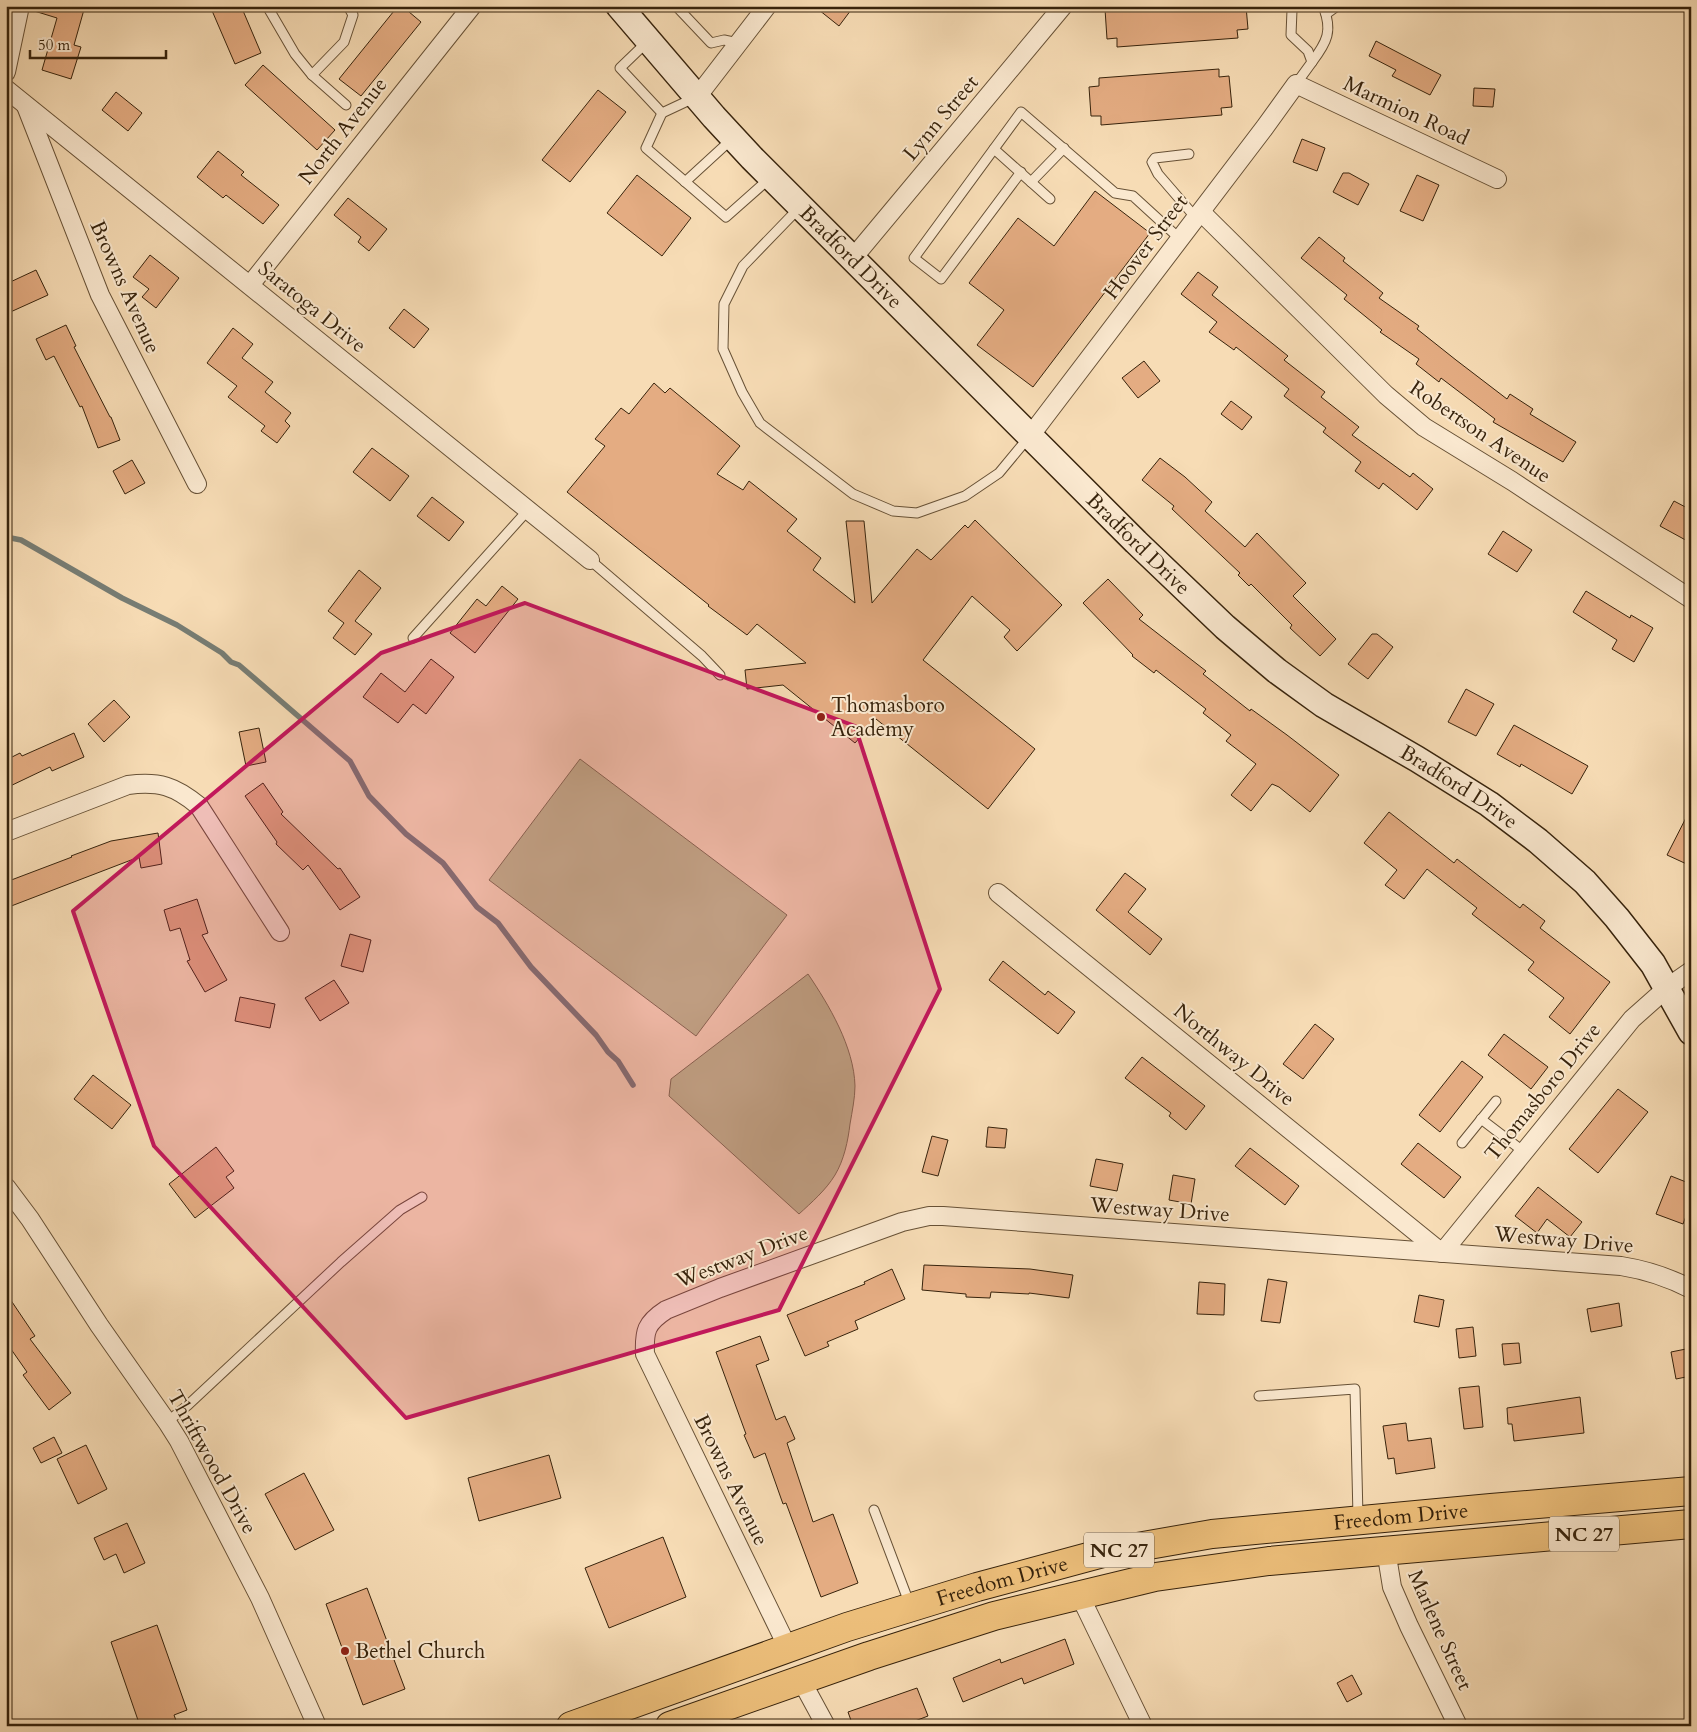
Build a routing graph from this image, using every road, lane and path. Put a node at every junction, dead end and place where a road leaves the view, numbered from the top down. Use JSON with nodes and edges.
{"nodes":[{"id":1,"x":20,"y":6,"type":"edge"},
{"id":2,"x":267,"y":6,"type":"edge"},
{"id":3,"x":348,"y":6,"type":"edge"},
{"id":4,"x":472,"y":6,"type":"edge"},
{"id":5,"x":619,"y":6,"type":"edge"},
{"id":6,"x":676,"y":6,"type":"edge"},
{"id":7,"x":767,"y":6,"type":"edge"},
{"id":8,"x":1063,"y":6,"type":"edge"},
{"id":9,"x":1289,"y":6,"type":"edge"},
{"id":10,"x":1337,"y":6,"type":"edge"},
{"id":11,"x":1324,"y":10,"type":"edge"},
{"id":12,"x":649,"y":40,"type":"junction"},
{"id":13,"x":738,"y":43,"type":"junction"},
{"id":14,"x":1312,"y":62,"type":"junction"},
{"id":15,"x":6,"y":72,"type":"edge"},
{"id":16,"x":312,"y":75,"type":"junction"},
{"id":17,"x":1296,"y":84,"type":"junction"},
{"id":18,"x":6,"y":89,"type":"edge"},
{"id":19,"x":697,"y":97,"type":"junction"},
{"id":20,"x":24,"y":103,"type":"junction"},
{"id":21,"x":346,"y":105,"type":"dead end"},
{"id":22,"x":662,"y":113,"type":"junction"},
{"id":23,"x":733,"y":137,"type":"junction"},
{"id":24,"x":1064,"y":148,"type":"junction"},
{"id":25,"x":994,"y":149,"type":"junction"},
{"id":26,"x":1189,"y":154,"type":"dead end"},
{"id":27,"x":1021,"y":172,"type":"junction"},
{"id":28,"x":771,"y":176,"type":"junction"},
{"id":29,"x":1497,"y":178,"type":"dead end"},
{"id":30,"x":685,"y":182,"type":"junction"},
{"id":31,"x":1031,"y":182,"type":"junction"},
{"id":32,"x":1050,"y":199,"type":"dead end"},
{"id":33,"x":800,"y":206,"type":"junction"},
{"id":34,"x":1198,"y":215,"type":"junction"},
{"id":35,"x":1180,"y":239,"type":"junction"},
{"id":36,"x":853,"y":258,"type":"junction"},
{"id":37,"x":250,"y":285,"type":"junction"},
{"id":38,"x":1030,"y":436,"type":"junction"},
{"id":39,"x":197,"y":484,"type":"dead end"},
{"id":40,"x":528,"y":510,"type":"junction"},
{"id":41,"x":590,"y":560,"type":"joint"},
{"id":42,"x":1691,"y":599,"type":"edge"},
{"id":43,"x":413,"y":638,"type":"dead end"},
{"id":44,"x":720,"y":675,"type":"dead end"},
{"id":45,"x":6,"y":832,"type":"edge"},
{"id":46,"x":998,"y":892,"type":"dead end"},
{"id":47,"x":280,"y":932,"type":"dead end"},
{"id":48,"x":1691,"y":970,"type":"edge"},
{"id":49,"x":1668,"y":988,"type":"junction"},
{"id":50,"x":1691,"y":1032,"type":"edge"},
{"id":51,"x":1496,"y":1101,"type":"dead end"},
{"id":52,"x":1481,"y":1119,"type":"junction"},
{"id":53,"x":1462,"y":1143,"type":"dead end"},
{"id":54,"x":1524,"y":1152,"type":"junction"},
{"id":55,"x":6,"y":1187,"type":"edge"},
{"id":56,"x":422,"y":1197,"type":"dead end"},
{"id":57,"x":1442,"y":1253,"type":"junction"},
{"id":58,"x":1691,"y":1289,"type":"edge"},
{"id":59,"x":646,"y":1330,"type":"joint"},
{"id":60,"x":1259,"y":1396,"type":"dead end"},
{"id":61,"x":167,"y":1422,"type":"junction"},
{"id":62,"x":1691,"y":1491,"type":"edge"},
{"id":63,"x":874,"y":1510,"type":"dead end"},
{"id":64,"x":1358,"y":1520,"type":"junction"},
{"id":65,"x":1691,"y":1524,"type":"edge"},
{"id":66,"x":1386,"y":1550,"type":"junction"},
{"id":67,"x":1080,"y":1596,"type":"junction"},
{"id":68,"x":911,"y":1607,"type":"junction"},
{"id":69,"x":788,"y":1648,"type":"junction"},
{"id":70,"x":801,"y":1680,"type":"junction"},
{"id":71,"x":643,"y":1700,"type":"junction"},
{"id":72,"x":317,"y":1726,"type":"edge"},
{"id":73,"x":571,"y":1726,"type":"edge"},
{"id":74,"x":600,"y":1726,"type":"edge"},
{"id":75,"x":670,"y":1726,"type":"edge"},
{"id":76,"x":826,"y":1726,"type":"edge"},
{"id":77,"x":1143,"y":1726,"type":"edge"},
{"id":78,"x":1458,"y":1726,"type":"edge"}],
"edges":[{"from":1,"to":15,"type":"street"},
{"from":2,"to":16,"type":"lane"},
{"from":3,"to":16,"type":"lane"},
{"from":4,"to":37,"type":"street","name":"North Avenue"},
{"from":5,"to":12,"type":"street","name":"Bradford Drive"},
{"from":6,"to":13,"type":"lane"},
{"from":7,"to":13,"type":"street"},
{"from":8,"to":36,"type":"street","name":"Lynn Street"},
{"from":9,"to":14,"type":"lane"},
{"from":10,"to":11,"type":"lane"},
{"from":11,"to":14,"type":"lane"},
{"from":12,"to":19,"type":"street","name":"Bradford Drive"},
{"from":12,"to":22,"type":"lane"},
{"from":13,"to":19,"type":"street"},
{"from":14,"to":17,"type":"lane"},
{"from":16,"to":21,"type":"lane"},
{"from":17,"to":29,"type":"street","name":"Marmion Road"},
{"from":17,"to":34,"type":"street","name":"Hoover Street"},
{"from":18,"to":20,"type":"street","name":"Saratoga Drive"},
{"from":19,"to":22,"type":"lane"},
{"from":19,"to":23,"type":"street","name":"Bradford Drive"},
{"from":20,"to":37,"type":"street","name":"Saratoga Drive"},
{"from":20,"to":39,"type":"street","name":"Browns Avenue"},
{"from":22,"to":30,"type":"lane"},
{"from":23,"to":28,"type":"street","name":"Bradford Drive"},
{"from":23,"to":30,"type":"lane"},
{"from":24,"to":25,"type":"lane"},
{"from":24,"to":31,"type":"lane"},
{"from":24,"to":35,"type":"lane"},
{"from":25,"to":27,"type":"lane"},
{"from":25,"to":27,"type":"lane"},
{"from":26,"to":34,"type":"lane"},
{"from":27,"to":31,"type":"lane"},
{"from":28,"to":30,"type":"lane"},
{"from":28,"to":33,"type":"street","name":"Bradford Drive"},
{"from":31,"to":32,"type":"lane"},
{"from":33,"to":36,"type":"street","name":"Bradford Drive"},
{"from":33,"to":38,"type":"lane"},
{"from":34,"to":35,"type":"street","name":"Hoover Street"},
{"from":34,"to":42,"type":"street","name":"Robertson Avenue"},
{"from":35,"to":38,"type":"street","name":"Hoover Street"},
{"from":36,"to":38,"type":"street","name":"Bradford Drive"},
{"from":37,"to":40,"type":"street","name":"Saratoga Drive"},
{"from":38,"to":49,"type":"street","name":"Bradford Drive"},
{"from":40,"to":41,"type":"street","name":"Saratoga Drive"},
{"from":40,"to":43,"type":"lane"},
{"from":41,"to":44,"type":"lane"},
{"from":45,"to":47,"type":"street"},
{"from":46,"to":57,"type":"street","name":"Northway Drive"},
{"from":48,"to":49,"type":"street","name":"Thomasboro Drive"},
{"from":49,"to":50,"type":"street","name":"Bradford Drive"},
{"from":49,"to":54,"type":"street","name":"Thomasboro Drive"},
{"from":51,"to":52,"type":"lane"},
{"from":52,"to":53,"type":"lane"},
{"from":52,"to":54,"type":"lane"},
{"from":54,"to":57,"type":"street","name":"Thomasboro Drive"},
{"from":55,"to":61,"type":"street","name":"Thriftwood Drive"},
{"from":56,"to":61,"type":"lane"},
{"from":57,"to":58,"type":"street","name":"Westway Drive"},
{"from":57,"to":59,"type":"street","name":"Westway Drive"},
{"from":59,"to":69,"type":"street","name":"Browns Avenue"},
{"from":60,"to":64,"type":"lane"},
{"from":61,"to":72,"type":"street","name":"Thriftwood Drive"},
{"from":62,"to":64,"type":"main road","name":"Freedom Drive","number":"NC 27"},
{"from":63,"to":68,"type":"lane"},
{"from":64,"to":68,"type":"main road","name":"Freedom Drive","number":"NC 27"},
{"from":65,"to":66,"type":"main road","name":"Freedom Drive","number":"NC 27"},
{"from":66,"to":67,"type":"main road","name":"Freedom Drive","number":"NC 27"},
{"from":66,"to":78,"type":"street","name":"Marlene Street"},
{"from":67,"to":70,"type":"main road","name":"Freedom Drive","number":"NC 27"},
{"from":67,"to":77,"type":"street"},
{"from":68,"to":69,"type":"main road","name":"Freedom Drive","number":"NC 27"},
{"from":69,"to":71,"type":"main road","name":"Freedom Drive","number":"NC 27"},
{"from":70,"to":75,"type":"main road","name":"Freedom Drive","number":"NC 27"},
{"from":70,"to":76,"type":"street"},
{"from":71,"to":73,"type":"main road","name":"Freedom Drive","number":"NC 27"},
{"from":71,"to":74,"type":"main road"}]}
